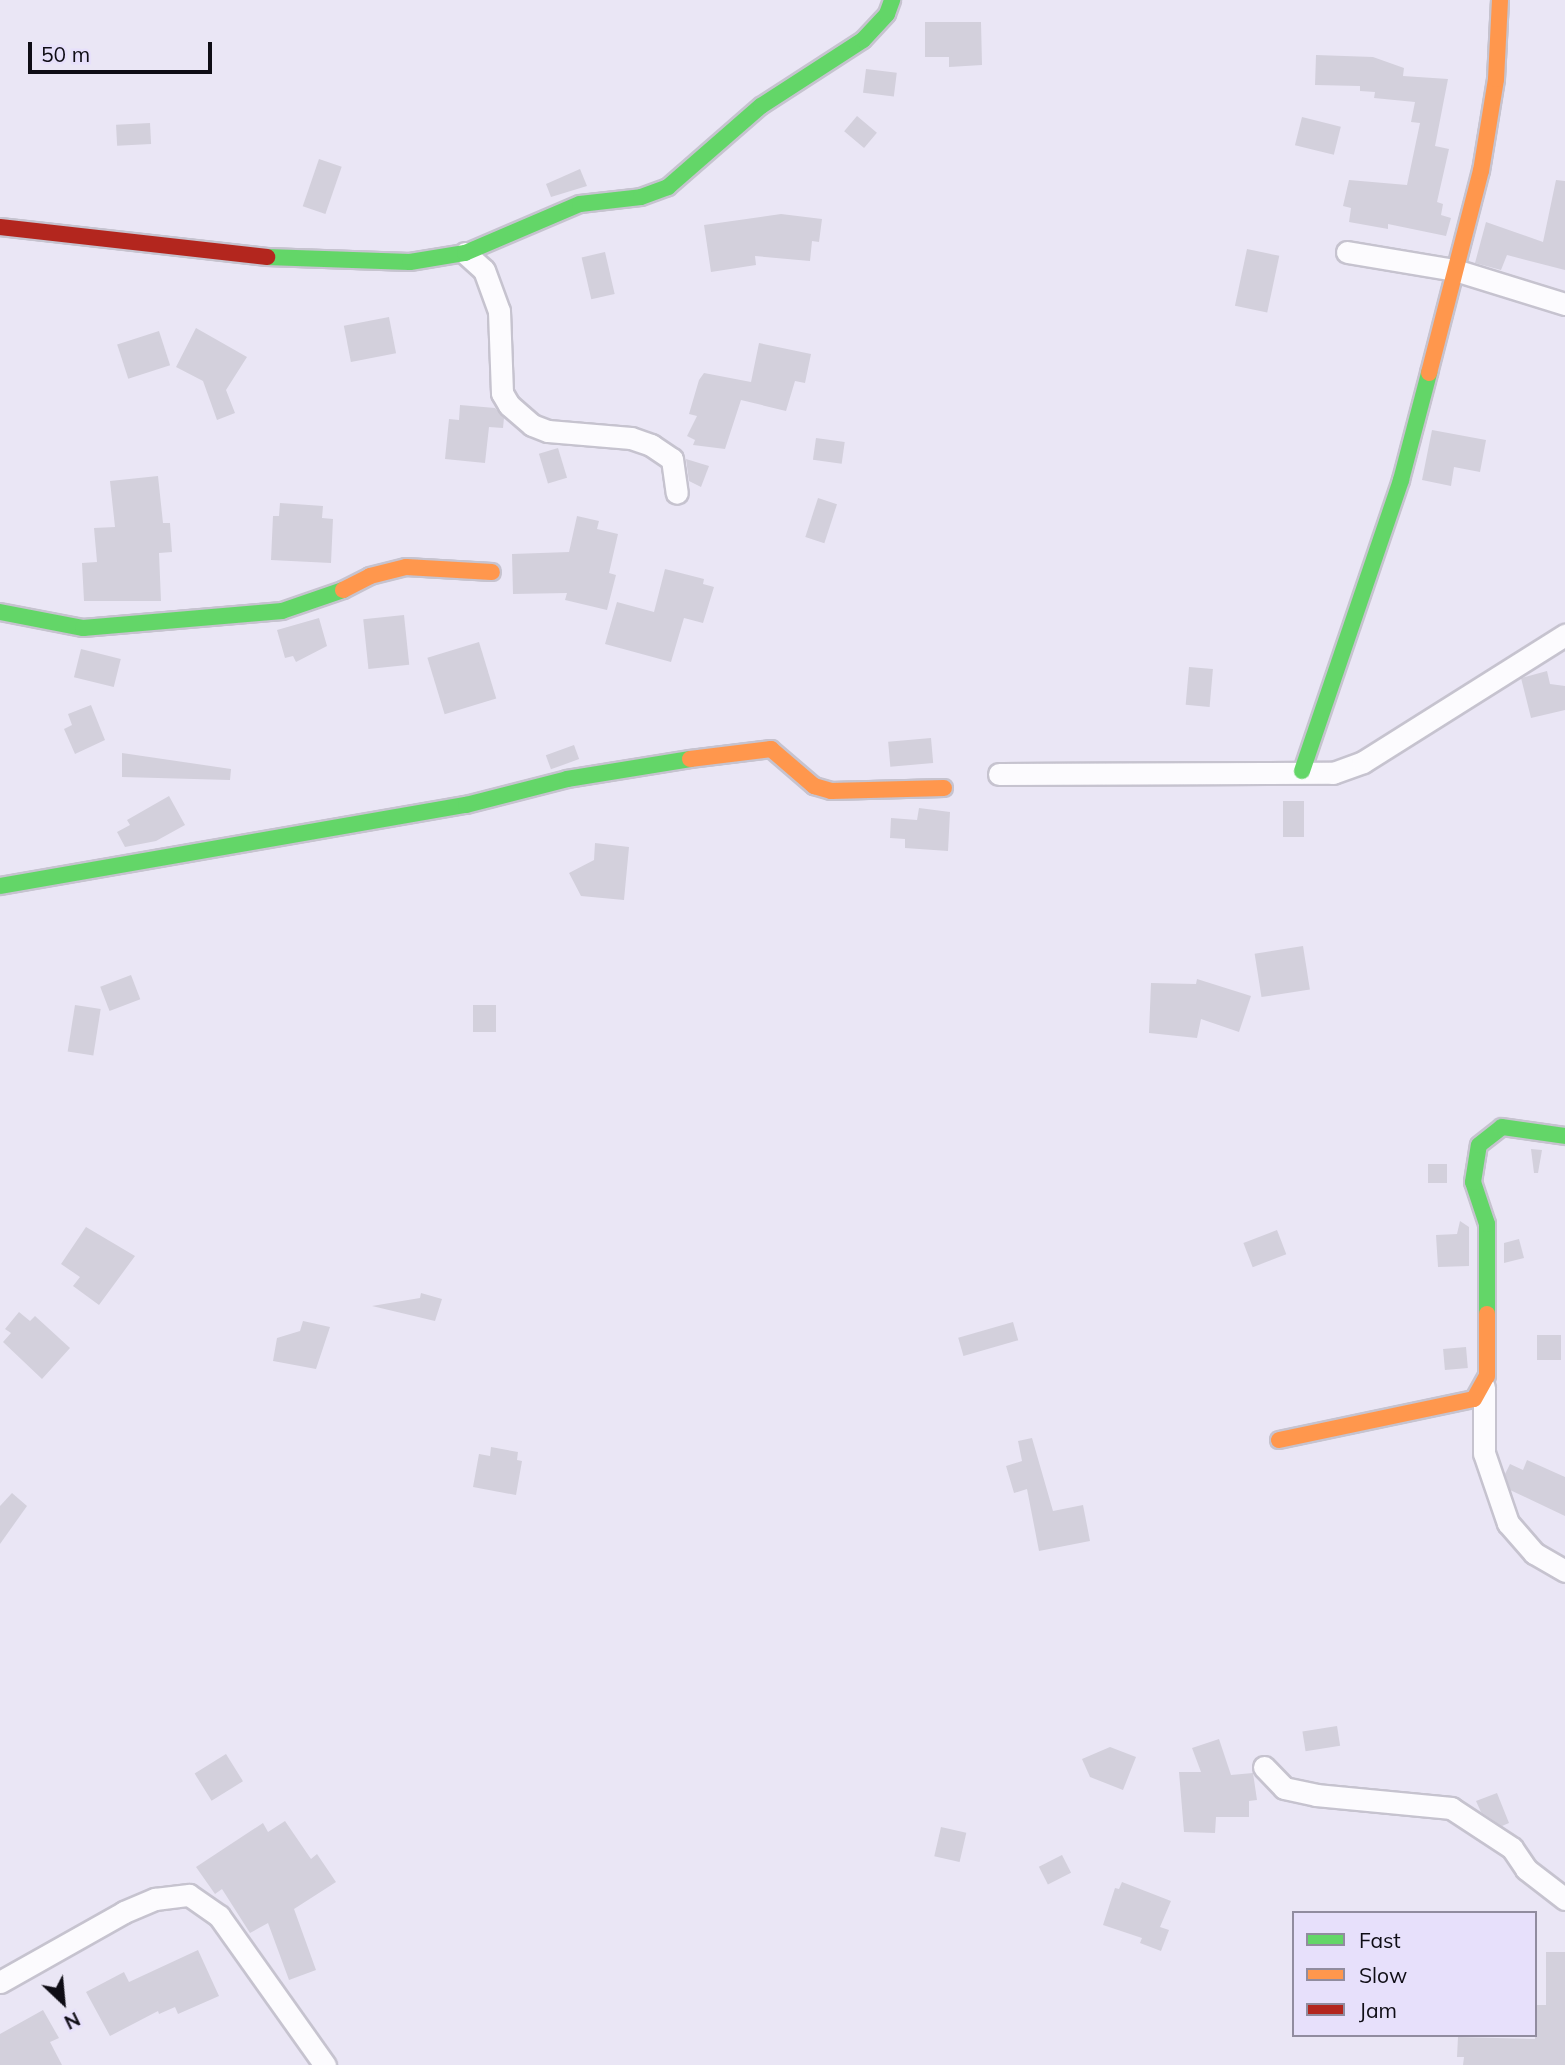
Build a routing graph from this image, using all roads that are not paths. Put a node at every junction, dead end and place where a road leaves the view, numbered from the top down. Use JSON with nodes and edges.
{"nodes":[{"id":1,"x":892,"y":0,"type":"edge"},
{"id":2,"x":1500,"y":0,"type":"edge"},
{"id":3,"x":0,"y":227,"type":"edge"},
{"id":4,"x":465,"y":253,"type":"junction"},
{"id":5,"x":1347,"y":253,"type":"dead end"},
{"id":6,"x":1455,"y":270,"type":"junction"},
{"id":7,"x":1565,"y":304,"type":"edge"},
{"id":8,"x":677,"y":494,"type":"dead end"},
{"id":9,"x":492,"y":572,"type":"dead end"},
{"id":10,"x":0,"y":612,"type":"edge"},
{"id":11,"x":1565,"y":635,"type":"edge"},
{"id":12,"x":1302,"y":771,"type":"junction"},
{"id":13,"x":999,"y":774,"type":"dead end"},
{"id":14,"x":944,"y":788,"type":"dead end"},
{"id":15,"x":0,"y":886,"type":"edge"},
{"id":16,"x":1565,"y":1136,"type":"edge"},
{"id":17,"x":1484,"y":1387,"type":"junction"},
{"id":18,"x":1279,"y":1440,"type":"dead end"},
{"id":19,"x":1565,"y":1571,"type":"edge"},
{"id":20,"x":1264,"y":1766,"type":"dead end"},
{"id":21,"x":1565,"y":1899,"type":"edge"},
{"id":22,"x":0,"y":1982,"type":"edge"},
{"id":23,"x":325,"y":2065,"type":"edge"}],
"edges":[{"from":1,"to":4,"type":"street"},
{"from":2,"to":6,"type":"street"},
{"from":3,"to":4,"type":"street"},
{"from":4,"to":8,"type":"street"},
{"from":5,"to":6,"type":"street"},
{"from":6,"to":7,"type":"street"},
{"from":6,"to":12,"type":"street"},
{"from":9,"to":10,"type":"street"},
{"from":11,"to":12,"type":"street"},
{"from":12,"to":13,"type":"street"},
{"from":14,"to":15,"type":"street"},
{"from":16,"to":17,"type":"street"},
{"from":17,"to":18,"type":"street"},
{"from":17,"to":19,"type":"street"},
{"from":20,"to":21,"type":"street"},
{"from":22,"to":23,"type":"street"}]}
